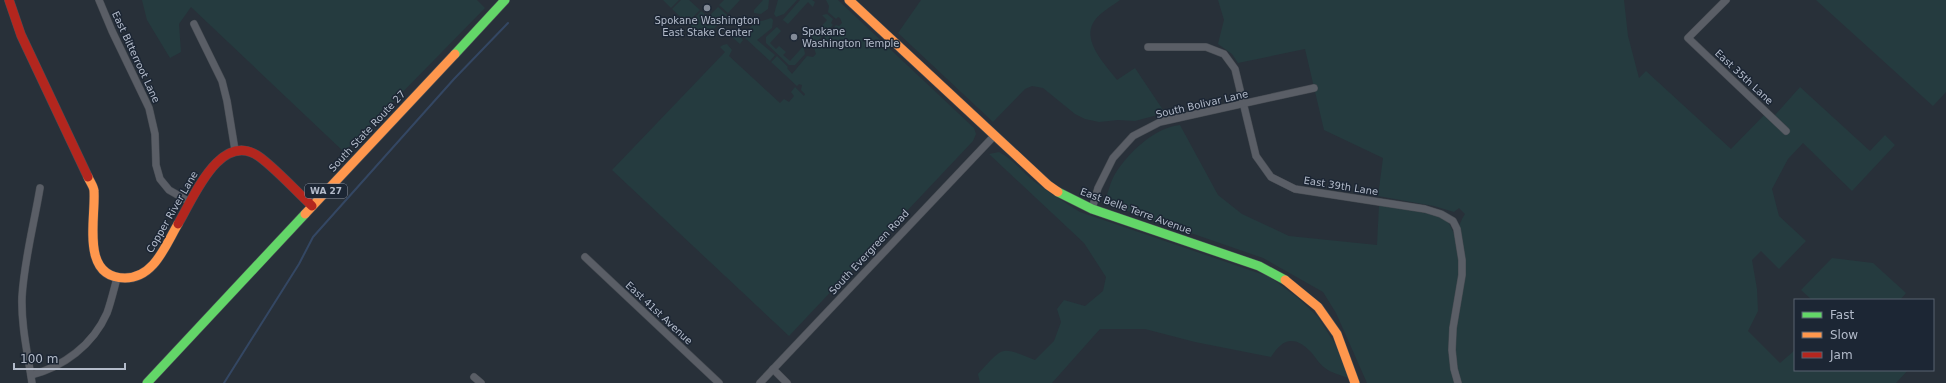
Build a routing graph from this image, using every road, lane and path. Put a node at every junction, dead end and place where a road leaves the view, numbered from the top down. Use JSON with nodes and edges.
{"nodes":[{"id":1,"x":9,"y":0,"type":"edge"},
{"id":2,"x":100,"y":0,"type":"edge"},
{"id":3,"x":505,"y":0,"type":"edge"},
{"id":4,"x":849,"y":0,"type":"edge"},
{"id":5,"x":1726,"y":0,"type":"edge"},
{"id":6,"x":194,"y":24,"type":"dead end"},
{"id":7,"x":1148,"y":47,"type":"dead end"},
{"id":8,"x":1314,"y":88,"type":"dead end"},
{"id":9,"x":1244,"y":104,"type":"junction"},
{"id":10,"x":1786,"y":131,"type":"dead end"},
{"id":11,"x":994,"y":136,"type":"junction"},
{"id":12,"x":235,"y":150,"type":"junction"},
{"id":13,"x":40,"y":188,"type":"dead end"},
{"id":14,"x":190,"y":202,"type":"junction"},
{"id":15,"x":312,"y":206,"type":"junction"},
{"id":16,"x":1092,"y":209,"type":"junction"},
{"id":17,"x":586,"y":257,"type":"dead end"},
{"id":18,"x":117,"y":278,"type":"junction"},
{"id":19,"x":773,"y":369,"type":"junction"},
{"id":20,"x":31,"y":375,"type":"junction"},
{"id":21,"x":474,"y":377,"type":"dead end"},
{"id":22,"x":32,"y":383,"type":"edge"},
{"id":23,"x":147,"y":383,"type":"edge"},
{"id":24,"x":481,"y":383,"type":"edge"},
{"id":25,"x":719,"y":383,"type":"edge"},
{"id":26,"x":760,"y":383,"type":"edge"},
{"id":27,"x":787,"y":383,"type":"edge"},
{"id":28,"x":1355,"y":383,"type":"edge"},
{"id":29,"x":1458,"y":383,"type":"edge"}],
"edges":[{"from":1,"to":18,"type":"street"},
{"from":2,"to":14,"type":"street","name":"East Bitterroot Lane"},
{"from":3,"to":15,"type":"street","name":"South State Route 27","number":"WA 27"},
{"from":4,"to":11,"type":"street","name":"East Belle Terre Avenue"},
{"from":5,"to":10,"type":"street","name":"East 35th Lane"},
{"from":6,"to":12,"type":"street"},
{"from":7,"to":9,"type":"street","name":"East 39th Lane"},
{"from":8,"to":9,"type":"street","name":"South Bolivar Lane"},
{"from":9,"to":16,"type":"street","name":"South Bolivar Lane"},
{"from":9,"to":29,"type":"street","name":"East 39th Lane"},
{"from":11,"to":16,"type":"street","name":"East Belle Terre Avenue"},
{"from":11,"to":19,"type":"street","name":"South Evergreen Road"},
{"from":12,"to":14,"type":"street","name":"Copper River Lane"},
{"from":12,"to":15,"type":"street"},
{"from":13,"to":20,"type":"street"},
{"from":14,"to":18,"type":"street","name":"Copper River Lane"},
{"from":15,"to":23,"type":"street","name":"South State Route 27","number":"WA 27"},
{"from":16,"to":28,"type":"street","name":"East Belle Terre Avenue"},
{"from":17,"to":25,"type":"street","name":"East 41st Avenue"},
{"from":18,"to":20,"type":"street"},
{"from":19,"to":26,"type":"street","name":"South Evergreen Road"},
{"from":19,"to":27,"type":"street"},
{"from":20,"to":22,"type":"street"},
{"from":21,"to":24,"type":"street"}]}
